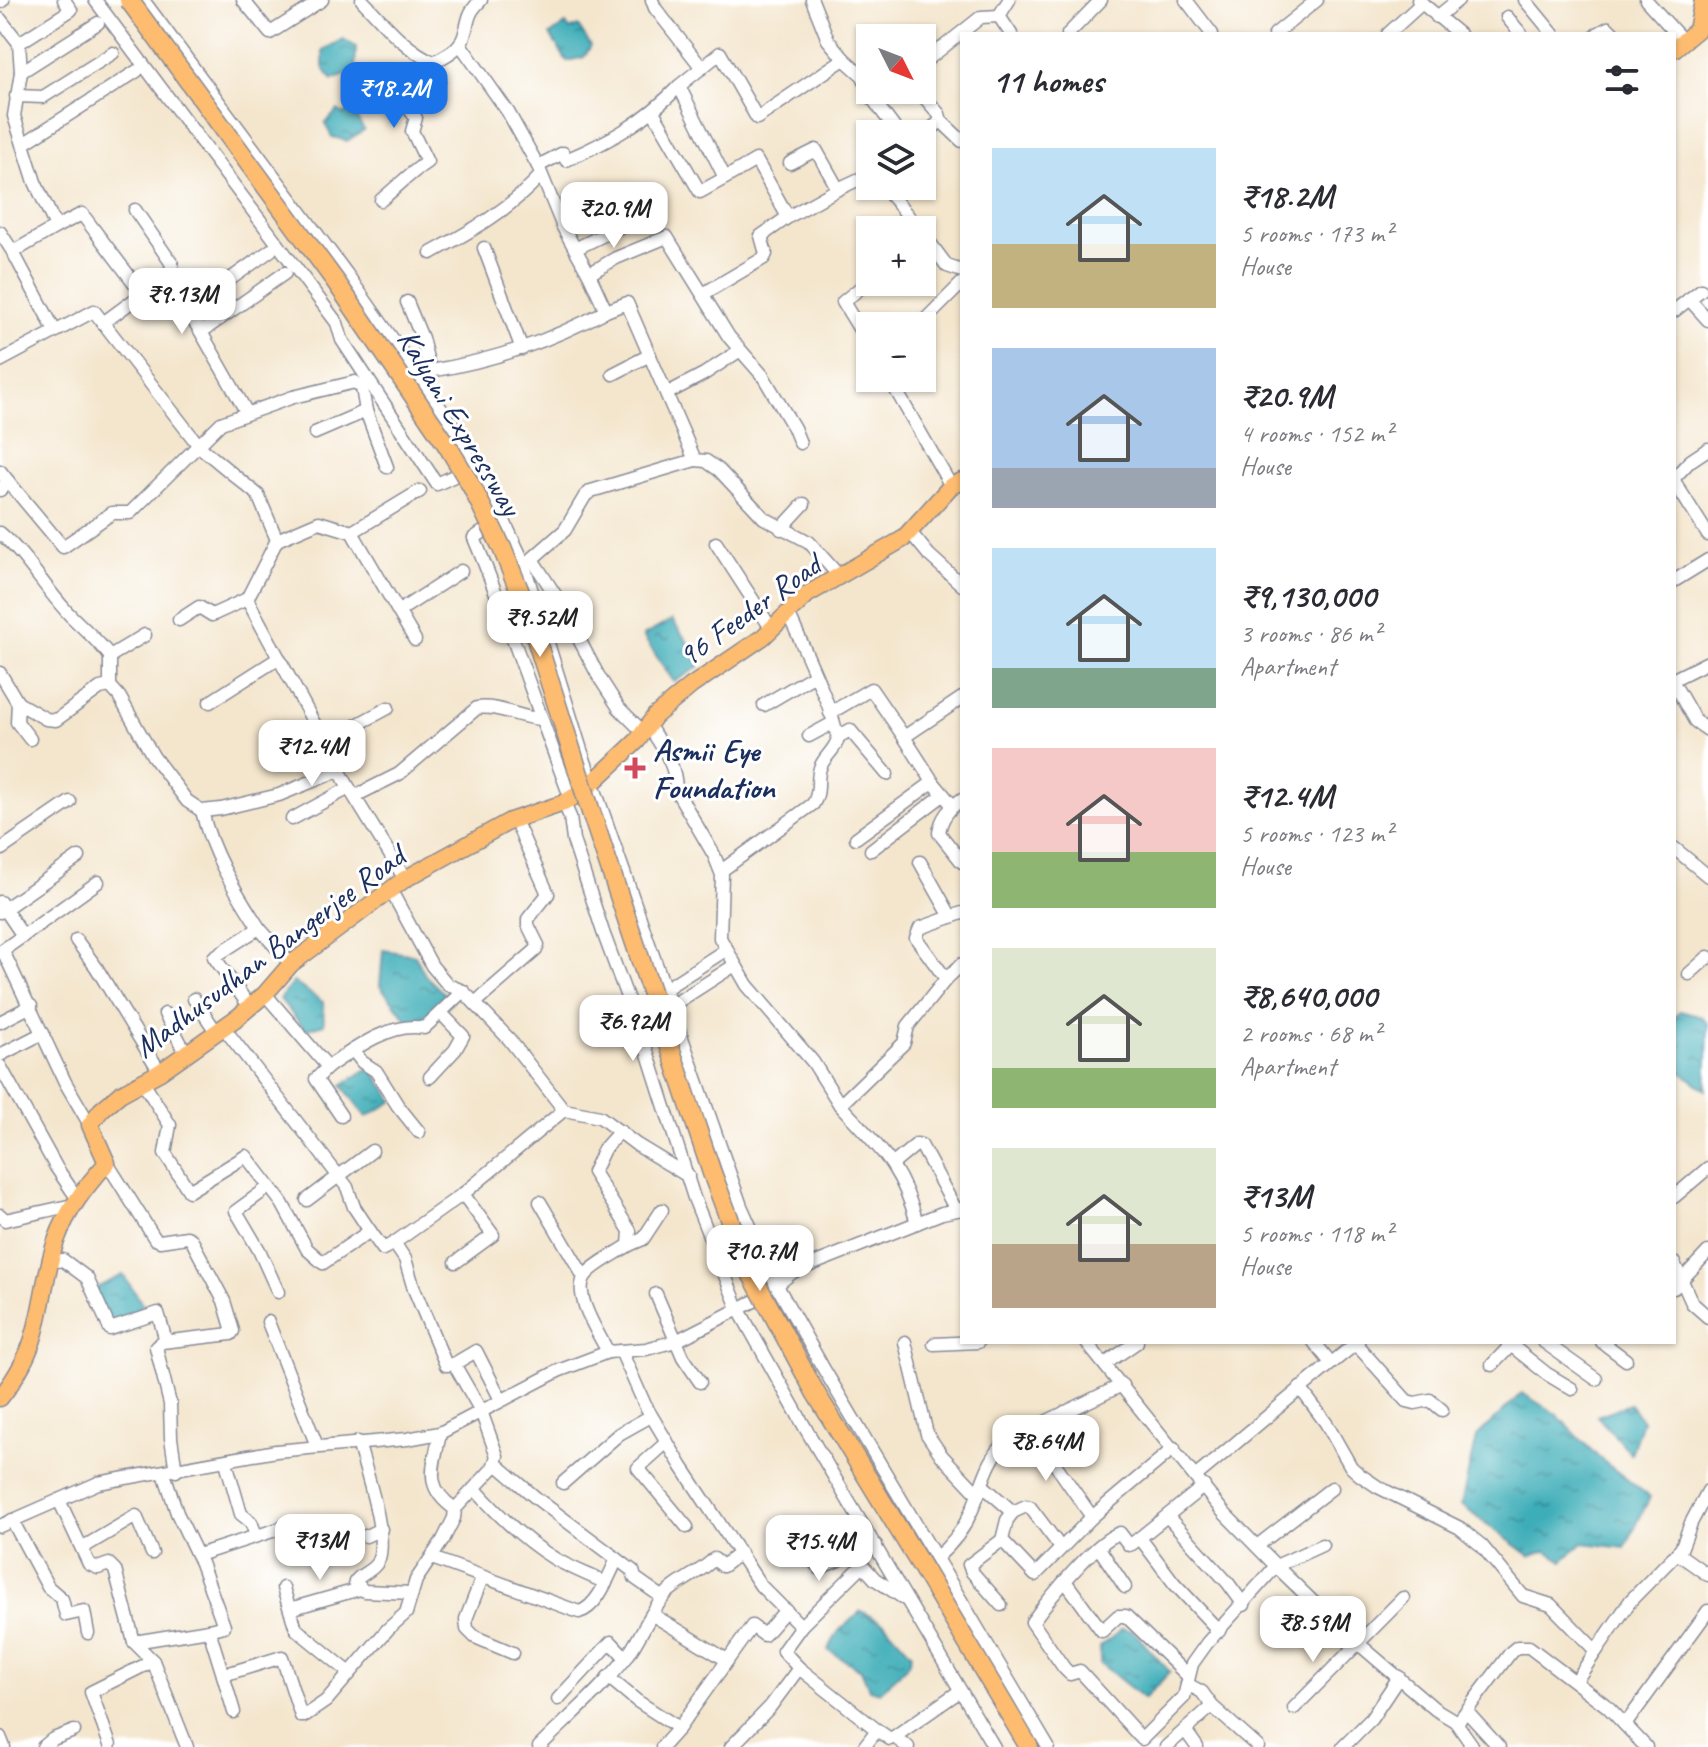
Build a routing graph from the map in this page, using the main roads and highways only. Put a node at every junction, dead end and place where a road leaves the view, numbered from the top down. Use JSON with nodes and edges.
{"nodes":[{"id":1,"x":129,"y":0,"type":"edge"},
{"id":2,"x":1703,"y":0,"type":"edge"},
{"id":3,"x":1703,"y":32,"type":"edge"},
{"id":4,"x":1679,"y":45,"type":"edge"},
{"id":5,"x":956,"y":483,"type":"edge"},
{"id":6,"x":571,"y":799,"type":"joint"},
{"id":7,"x":0,"y":1398,"type":"edge"},
{"id":8,"x":1029,"y":1747,"type":"edge"}],
"edges":[{"from":1,"to":8,"type":"highway","name":"Kalyani Expressway","bridge":true},
{"from":2,"to":3,"type":"main road"},
{"from":3,"to":4,"type":"main road"},
{"from":5,"to":6,"type":"main road","name":"96 Feeder Road"},
{"from":6,"to":7,"type":"main road","name":"Madhusudhan Bangerjee Road"}]}
